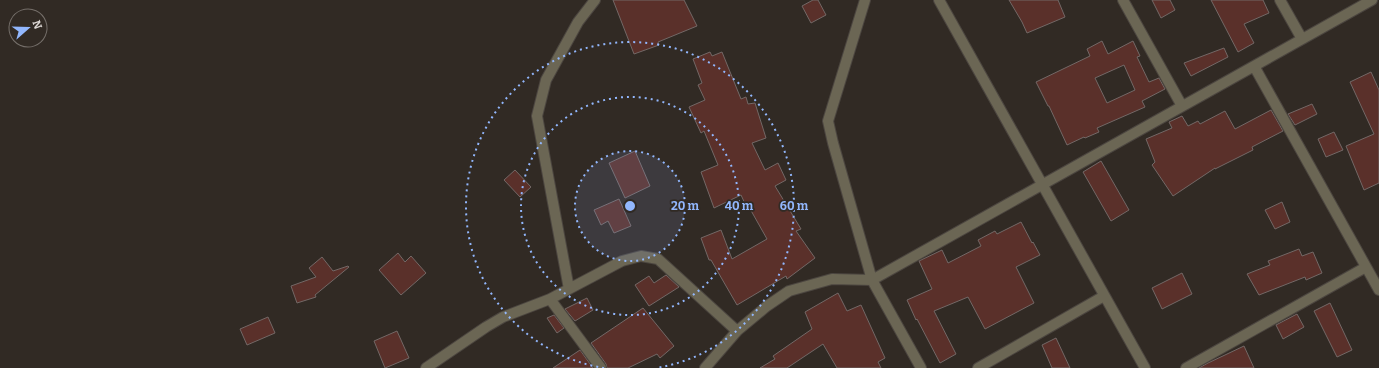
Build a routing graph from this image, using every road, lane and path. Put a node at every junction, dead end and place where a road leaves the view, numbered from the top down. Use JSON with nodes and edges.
{"nodes":[{"id":1,"x":595,"y":0,"type":"edge"},
{"id":2,"x":865,"y":0,"type":"edge"},
{"id":3,"x":940,"y":0,"type":"edge"},
{"id":4,"x":1123,"y":0,"type":"edge"},
{"id":5,"x":1280,"y":0,"type":"edge"},
{"id":6,"x":1372,"y":0,"type":"edge"},
{"id":7,"x":1302,"y":39,"type":"junction"},
{"id":8,"x":1254,"y":66,"type":"junction"},
{"id":9,"x":1182,"y":106,"type":"junction"},
{"id":10,"x":1042,"y":184,"type":"junction"},
{"id":11,"x":1366,"y":267,"type":"junction"},
{"id":12,"x":872,"y":280,"type":"junction"},
{"id":13,"x":569,"y":289,"type":"junction"},
{"id":14,"x":1379,"y":290,"type":"edge"},
{"id":15,"x":1104,"y":296,"type":"junction"},
{"id":16,"x":550,"y":299,"type":"junction"},
{"id":17,"x":737,"y":331,"type":"junction"},
{"id":18,"x":426,"y":368,"type":"edge"},
{"id":19,"x":601,"y":368,"type":"edge"},
{"id":20,"x":705,"y":368,"type":"edge"},
{"id":21,"x":921,"y":368,"type":"edge"},
{"id":22,"x":978,"y":368,"type":"edge"},
{"id":23,"x":1145,"y":368,"type":"edge"},
{"id":24,"x":1186,"y":368,"type":"edge"}],
"edges":[{"from":1,"to":13,"type":"street"},
{"from":2,"to":12,"type":"street"},
{"from":3,"to":10,"type":"street"},
{"from":4,"to":9,"type":"street"},
{"from":5,"to":7,"type":"street"},
{"from":6,"to":7,"type":"street"},
{"from":7,"to":8,"type":"street"},
{"from":8,"to":9,"type":"street"},
{"from":8,"to":11,"type":"street"},
{"from":9,"to":10,"type":"street"},
{"from":10,"to":12,"type":"street"},
{"from":10,"to":15,"type":"street"},
{"from":11,"to":14,"type":"street"},
{"from":11,"to":24,"type":"street"},
{"from":12,"to":17,"type":"street"},
{"from":12,"to":21,"type":"street"},
{"from":13,"to":16,"type":"street"},
{"from":13,"to":17,"type":"street"},
{"from":15,"to":22,"type":"street"},
{"from":15,"to":23,"type":"street"},
{"from":16,"to":18,"type":"street"},
{"from":16,"to":19,"type":"street"},
{"from":17,"to":20,"type":"street"}]}
